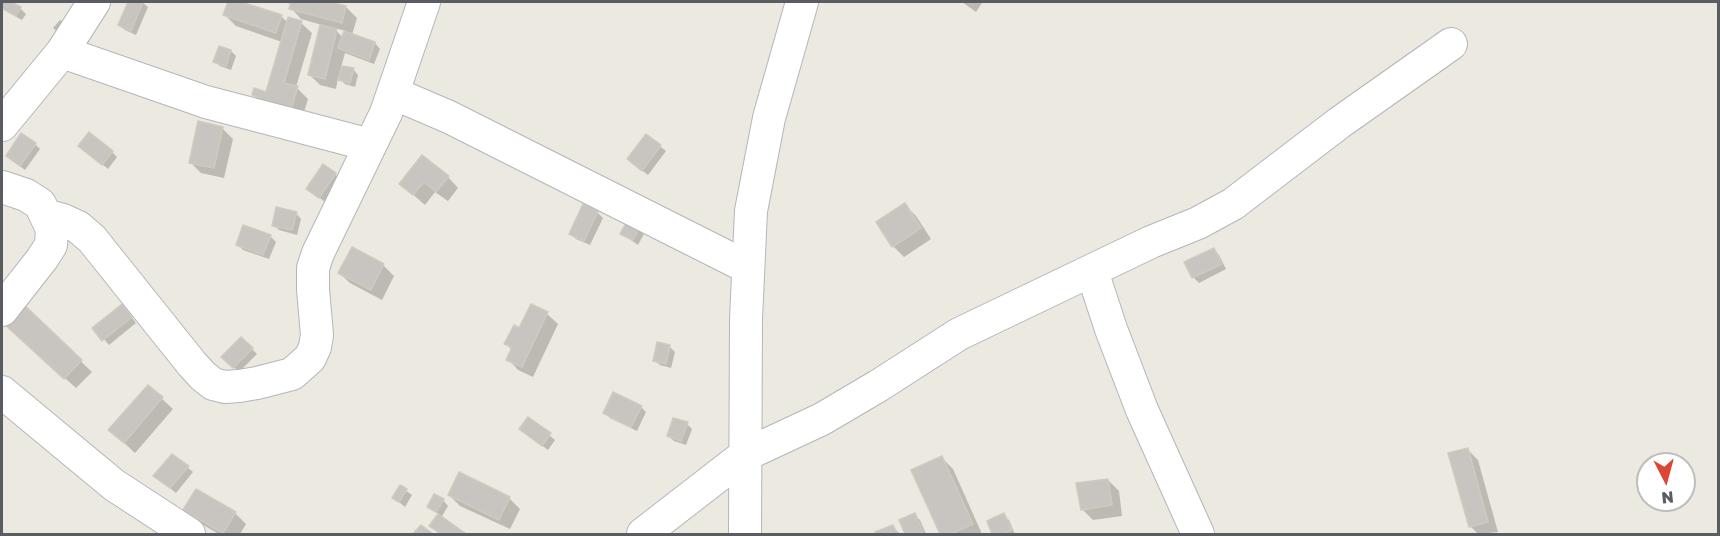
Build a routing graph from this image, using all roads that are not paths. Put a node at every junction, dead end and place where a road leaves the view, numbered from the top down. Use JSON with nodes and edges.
{"nodes":[{"id":1,"x":94,"y":2,"type":"edge"},
{"id":2,"x":424,"y":2,"type":"edge"},
{"id":3,"x":802,"y":2,"type":"edge"},
{"id":4,"x":1451,"y":44,"type":"dead end"},
{"id":5,"x":62,"y":52,"type":"junction"},
{"id":6,"x":393,"y":93,"type":"junction"},
{"id":7,"x":2,"y":125,"type":"edge"},
{"id":8,"x":370,"y":145,"type":"junction"},
{"id":9,"x":2,"y":187,"type":"edge"},
{"id":10,"x":48,"y":216,"type":"junction"},
{"id":11,"x":747,"y":267,"type":"junction"},
{"id":12,"x":1092,"y":271,"type":"junction"},
{"id":13,"x":2,"y":310,"type":"edge"},
{"id":14,"x":2,"y":392,"type":"edge"},
{"id":15,"x":745,"y":455,"type":"junction"},
{"id":16,"x":189,"y":534,"type":"edge"},
{"id":17,"x":643,"y":534,"type":"edge"},
{"id":18,"x":745,"y":534,"type":"edge"},
{"id":19,"x":1198,"y":534,"type":"edge"}],
"edges":[{"from":1,"to":5,"type":"street"},
{"from":2,"to":6,"type":"street"},
{"from":3,"to":11,"type":"street"},
{"from":4,"to":12,"type":"street"},
{"from":5,"to":7,"type":"street"},
{"from":5,"to":8,"type":"street"},
{"from":6,"to":8,"type":"street"},
{"from":6,"to":11,"type":"street"},
{"from":8,"to":10,"type":"street"},
{"from":9,"to":10,"type":"street"},
{"from":10,"to":13,"type":"street"},
{"from":11,"to":15,"type":"street"},
{"from":12,"to":15,"type":"street"},
{"from":12,"to":19,"type":"street"},
{"from":14,"to":16,"type":"street"},
{"from":15,"to":17,"type":"street"},
{"from":15,"to":18,"type":"street"}]}
